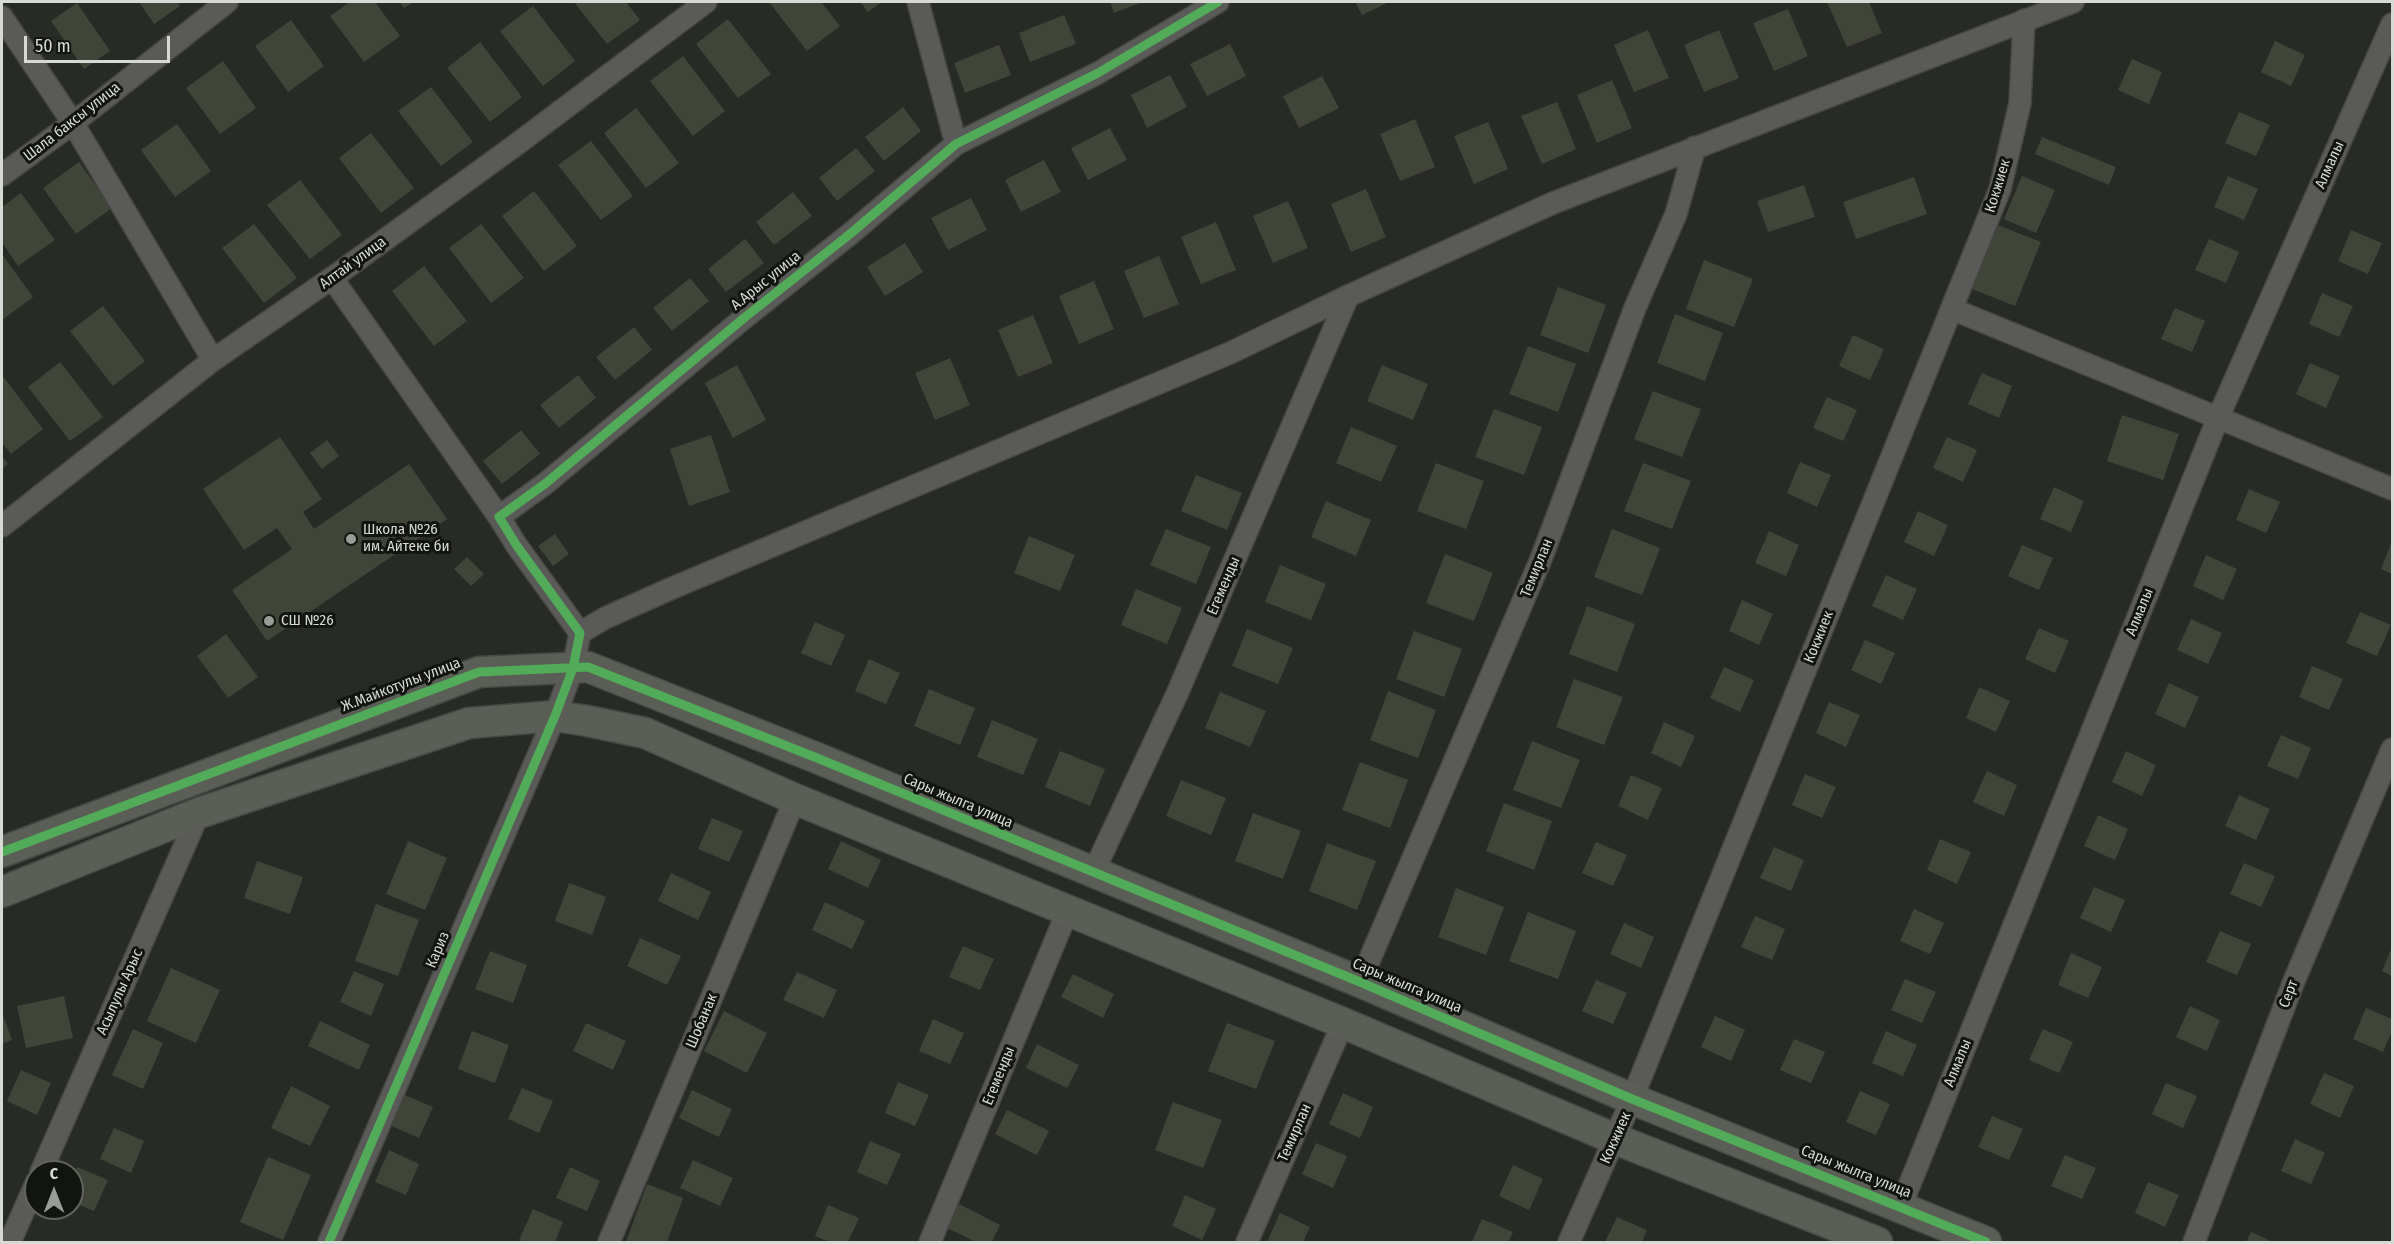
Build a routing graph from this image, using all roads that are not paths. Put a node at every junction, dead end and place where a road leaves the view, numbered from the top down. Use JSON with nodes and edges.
{"nodes":[{"id":1,"x":227,"y":2,"type":"edge"},
{"id":2,"x":706,"y":2,"type":"edge"},
{"id":3,"x":918,"y":2,"type":"edge"},
{"id":4,"x":1218,"y":2,"type":"edge"},
{"id":5,"x":2073,"y":2,"type":"edge"},
{"id":6,"x":2,"y":17,"type":"edge"},
{"id":7,"x":2024,"y":20,"type":"junction"},
{"id":8,"x":2392,"y":24,"type":"edge"},
{"id":9,"x":72,"y":123,"type":"junction"},
{"id":10,"x":956,"y":144,"type":"junction"},
{"id":11,"x":1695,"y":147,"type":"junction"},
{"id":12,"x":2,"y":175,"type":"edge"},
{"id":13,"x":332,"y":278,"type":"junction"},
{"id":14,"x":1348,"y":296,"type":"junction"},
{"id":15,"x":1952,"y":309,"type":"junction"},
{"id":16,"x":213,"y":360,"type":"junction"},
{"id":17,"x":2218,"y":418,"type":"junction"},
{"id":18,"x":2392,"y":489,"type":"edge"},
{"id":19,"x":499,"y":517,"type":"junction"},
{"id":20,"x":2,"y":526,"type":"edge"},
{"id":21,"x":580,"y":633,"type":"junction"},
{"id":22,"x":573,"y":668,"type":"junction"},
{"id":23,"x":555,"y":716,"type":"junction"},
{"id":24,"x":2392,"y":749,"type":"edge"},
{"id":25,"x":817,"y":758,"type":"joint"},
{"id":26,"x":795,"y":799,"type":"junction"},
{"id":27,"x":199,"y":813,"type":"junction"},
{"id":28,"x":2,"y":852,"type":"edge"},
{"id":29,"x":1093,"y":873,"type":"junction"},
{"id":30,"x":2,"y":892,"type":"edge"},
{"id":31,"x":1068,"y":910,"type":"junction"},
{"id":32,"x":1360,"y":982,"type":"junction"},
{"id":33,"x":1343,"y":1023,"type":"junction"},
{"id":34,"x":1632,"y":1099,"type":"junction"},
{"id":35,"x":1615,"y":1139,"type":"junction"},
{"id":36,"x":46,"y":1160,"type":"edge"},
{"id":37,"x":1901,"y":1206,"type":"junction"},
{"id":38,"x":24,"y":1211,"type":"edge"},
{"id":39,"x":10,"y":1242,"type":"edge"},
{"id":40,"x":328,"y":1242,"type":"edge"},
{"id":41,"x":609,"y":1242,"type":"edge"},
{"id":42,"x":930,"y":1242,"type":"edge"},
{"id":43,"x":1247,"y":1242,"type":"edge"},
{"id":44,"x":1569,"y":1242,"type":"edge"},
{"id":45,"x":1877,"y":1242,"type":"edge"},
{"id":46,"x":1986,"y":1242,"type":"edge"},
{"id":47,"x":2194,"y":1242,"type":"edge"}],
"edges":[{"from":1,"to":9,"type":"street","name":"Шала баксы улица"},
{"from":2,"to":13,"type":"street","name":"Алтай улица"},
{"from":3,"to":10,"type":"street"},
{"from":4,"to":10,"type":"street","name":"А.Арыс улица"},
{"from":5,"to":7,"type":"street"},
{"from":6,"to":9,"type":"street"},
{"from":7,"to":11,"type":"street"},
{"from":7,"to":15,"type":"street","name":"Кокжиек"},
{"from":8,"to":17,"type":"street","name":"Алмалы"},
{"from":9,"to":12,"type":"street","name":"Шала баксы улица"},
{"from":9,"to":16,"type":"street"},
{"from":10,"to":19,"type":"street","name":"А.Арыс улица"},
{"from":11,"to":14,"type":"street"},
{"from":11,"to":32,"type":"street","name":"Темирлан"},
{"from":13,"to":16,"type":"street","name":"Алтай улица"},
{"from":13,"to":19,"type":"street"},
{"from":14,"to":21,"type":"street"},
{"from":14,"to":29,"type":"street","name":"Егеменды"},
{"from":15,"to":17,"type":"street"},
{"from":15,"to":34,"type":"street","name":"Кокжиек"},
{"from":16,"to":20,"type":"street","name":"Алтай улица"},
{"from":17,"to":18,"type":"street"},
{"from":17,"to":37,"type":"street","name":"Алмалы"},
{"from":19,"to":21,"type":"street"},
{"from":21,"to":22,"type":"street"},
{"from":22,"to":23,"type":"street","name":"Кариз"},
{"from":22,"to":25,"type":"street","name":"Ж.Майкотулы улица"},
{"from":22,"to":28,"type":"street","name":"Ж.Майкотулы улица"},
{"from":23,"to":26,"type":"street"},
{"from":23,"to":27,"type":"street"},
{"from":23,"to":40,"type":"street","name":"Кариз"},
{"from":24,"to":47,"type":"street","name":"Серт"},
{"from":25,"to":29,"type":"street","name":"Сары жылга улица"},
{"from":26,"to":31,"type":"street"},
{"from":26,"to":41,"type":"street","name":"Шобанак"},
{"from":27,"to":30,"type":"street"},
{"from":27,"to":36,"type":"street","name":"Асылулы Арыс"},
{"from":29,"to":32,"type":"street","name":"Сары жылга улица"},
{"from":31,"to":33,"type":"street"},
{"from":31,"to":42,"type":"street","name":"Егеменды"},
{"from":32,"to":34,"type":"street","name":"Сары жылга улица"},
{"from":33,"to":35,"type":"street"},
{"from":33,"to":43,"type":"street","name":"Темирлан"},
{"from":34,"to":35,"type":"street","name":"Кокжиек"},
{"from":34,"to":37,"type":"street","name":"Сары жылга улица"},
{"from":35,"to":44,"type":"street","name":"Кокжиек"},
{"from":35,"to":45,"type":"street"},
{"from":37,"to":46,"type":"street","name":"Сары жылга улица"},
{"from":38,"to":39,"type":"street"}]}
